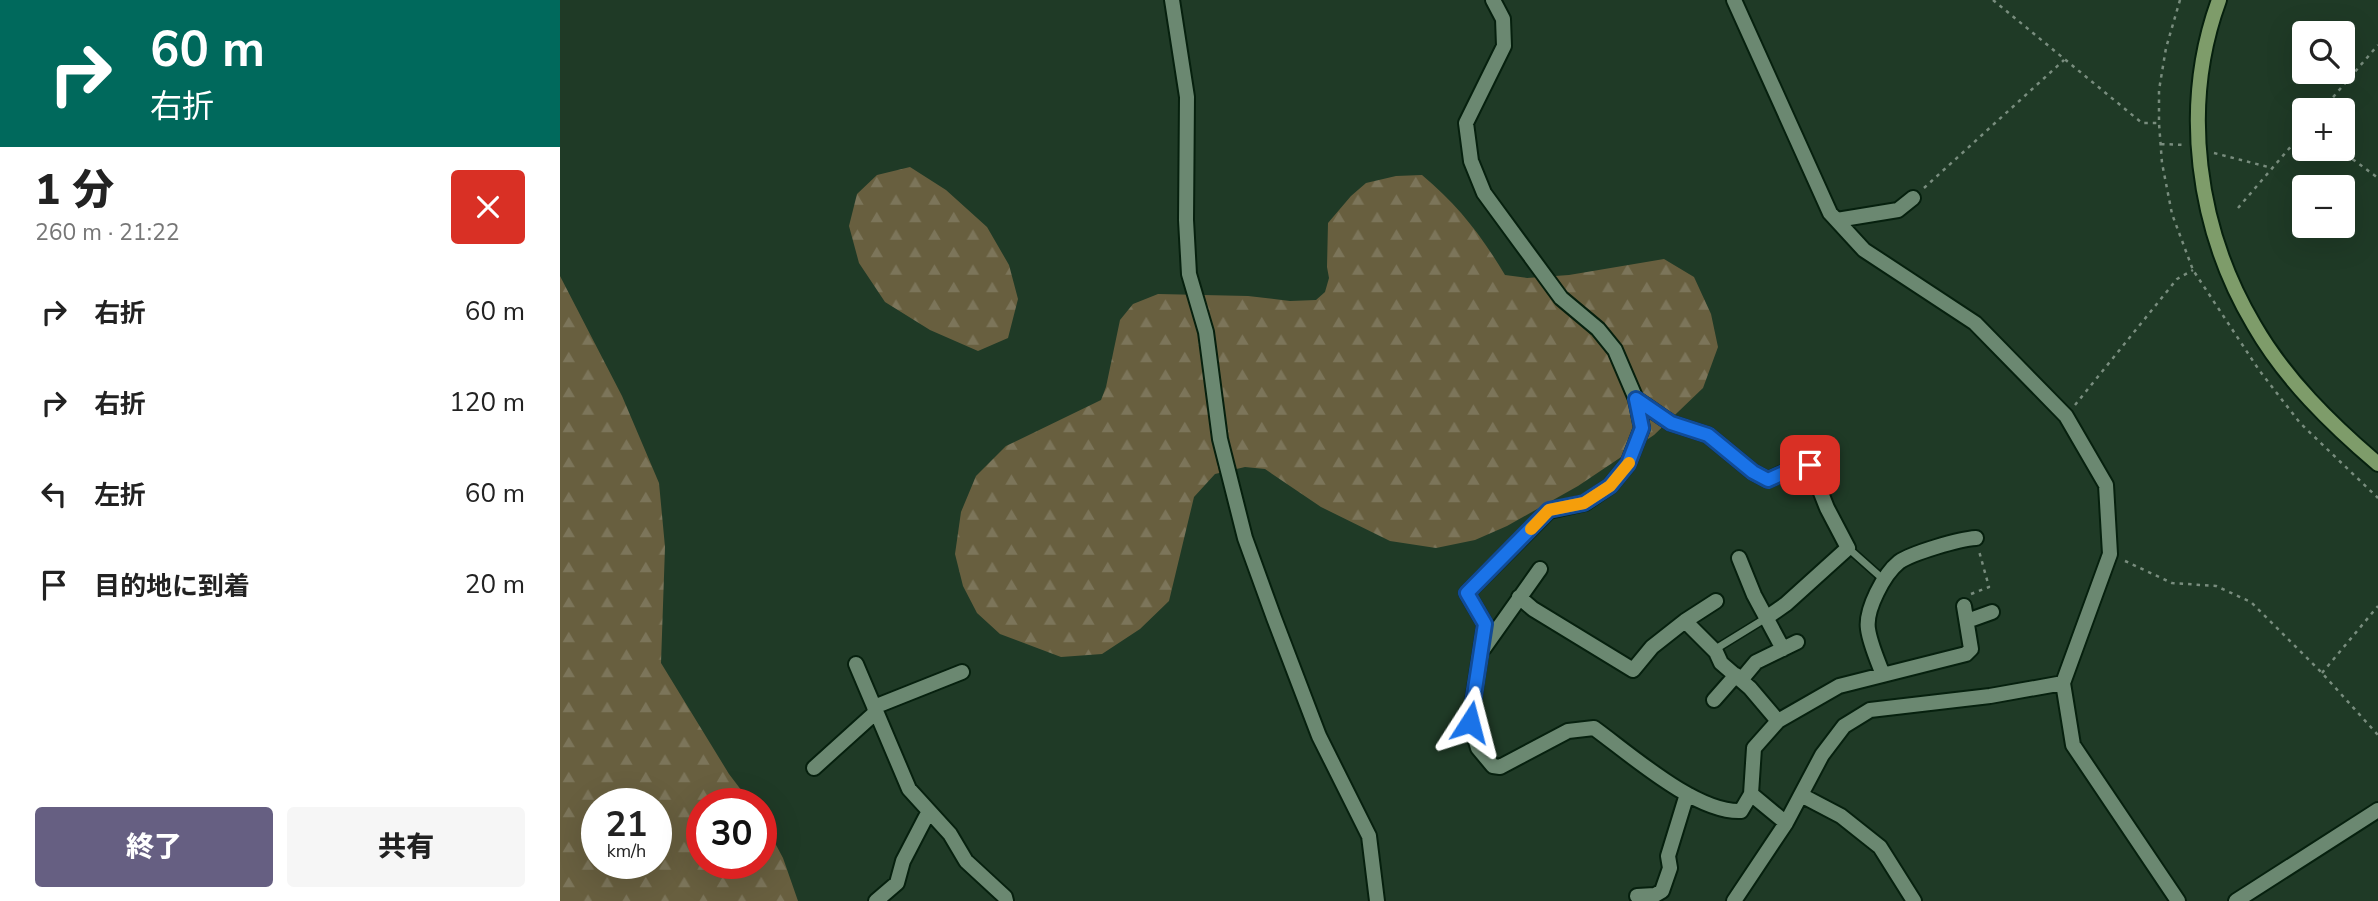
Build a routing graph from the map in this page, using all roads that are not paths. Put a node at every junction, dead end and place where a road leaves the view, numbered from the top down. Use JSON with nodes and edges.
{"nodes":[{"id":1,"x":1172,"y":0,"type":"edge"},
{"id":2,"x":1493,"y":0,"type":"edge"},
{"id":3,"x":1734,"y":0,"type":"edge"},
{"id":4,"x":2218,"y":0,"type":"edge"},
{"id":5,"x":1913,"y":198,"type":"road end"},
{"id":6,"x":1837,"y":220,"type":"junction"},
{"id":7,"x":1636,"y":399,"type":"junction"},
{"id":8,"x":2378,"y":464,"type":"edge"},
{"id":9,"x":1976,"y":538,"type":"road end"},
{"id":10,"x":1849,"y":548,"type":"junction"},
{"id":11,"x":1739,"y":558,"type":"dead end"},
{"id":12,"x":1540,"y":569,"type":"dead end"},
{"id":13,"x":1884,"y":580,"type":"junction"},
{"id":14,"x":1519,"y":597,"type":"junction"},
{"id":15,"x":1716,"y":601,"type":"dead end"},
{"id":16,"x":1964,"y":606,"type":"road end"},
{"id":17,"x":1992,"y":612,"type":"dead end"},
{"id":18,"x":1766,"y":618,"type":"junction"},
{"id":19,"x":1685,"y":621,"type":"junction"},
{"id":20,"x":1967,"y":621,"type":"junction"},
{"id":21,"x":1797,"y":642,"type":"dead end"},
{"id":22,"x":1783,"y":649,"type":"junction"},
{"id":23,"x":1714,"y":650,"type":"junction"},
{"id":24,"x":1481,"y":652,"type":"junction"},
{"id":25,"x":856,"y":664,"type":"dead end"},
{"id":26,"x":962,"y":672,"type":"dead end"},
{"id":27,"x":1883,"y":675,"type":"junction"},
{"id":28,"x":1738,"y":677,"type":"junction"},
{"id":29,"x":2063,"y":683,"type":"junction"},
{"id":30,"x":1714,"y":701,"type":"dead end"},
{"id":31,"x":875,"y":709,"type":"junction"},
{"id":32,"x":1778,"y":721,"type":"junction"},
{"id":33,"x":814,"y":768,"type":"dead end"},
{"id":34,"x":1687,"y":794,"type":"junction"},
{"id":35,"x":1751,"y":794,"type":"junction"},
{"id":36,"x":1801,"y":794,"type":"junction"},
{"id":37,"x":2378,"y":810,"type":"edge"},
{"id":38,"x":929,"y":811,"type":"junction"},
{"id":39,"x":1786,"y":823,"type":"junction"},
{"id":40,"x":1637,"y":896,"type":"dead end"},
{"id":41,"x":876,"y":901,"type":"edge"},
{"id":42,"x":1006,"y":901,"type":"edge"},
{"id":43,"x":1377,"y":901,"type":"edge"},
{"id":44,"x":1734,"y":901,"type":"edge"},
{"id":45,"x":1914,"y":901,"type":"edge"},
{"id":46,"x":2178,"y":901,"type":"edge"},
{"id":47,"x":2236,"y":901,"type":"edge"}],
"edges":[{"from":1,"to":43,"type":"street"},
{"from":2,"to":7,"type":"street"},
{"from":3,"to":6,"type":"street"},
{"from":4,"to":8,"type":"main road"},
{"from":5,"to":6,"type":"street"},
{"from":6,"to":29,"type":"street"},
{"from":7,"to":10,"type":"street"},
{"from":7,"to":24,"type":"street"},
{"from":9,"to":13,"type":"street"},
{"from":10,"to":13,"type":"lane"},
{"from":10,"to":18,"type":"street"},
{"from":11,"to":18,"type":"street"},
{"from":12,"to":14,"type":"street"},
{"from":13,"to":27,"type":"street"},
{"from":14,"to":19,"type":"street"},
{"from":14,"to":24,"type":"street"},
{"from":15,"to":19,"type":"street"},
{"from":16,"to":20,"type":"street"},
{"from":17,"to":20,"type":"street"},
{"from":18,"to":22,"type":"street"},
{"from":18,"to":23,"type":"lane"},
{"from":19,"to":23,"type":"street"},
{"from":20,"to":27,"type":"street"},
{"from":21,"to":22,"type":"street"},
{"from":22,"to":28,"type":"street"},
{"from":23,"to":28,"type":"street"},
{"from":24,"to":34,"type":"street"},
{"from":25,"to":31,"type":"street"},
{"from":26,"to":31,"type":"street"},
{"from":27,"to":32,"type":"street"},
{"from":28,"to":30,"type":"street"},
{"from":28,"to":32,"type":"street"},
{"from":29,"to":36,"type":"street"},
{"from":29,"to":46,"type":"street"},
{"from":31,"to":33,"type":"street"},
{"from":31,"to":38,"type":"street"},
{"from":32,"to":35,"type":"street"},
{"from":34,"to":35,"type":"street"},
{"from":34,"to":40,"type":"street"},
{"from":35,"to":39,"type":"street"},
{"from":36,"to":39,"type":"street"},
{"from":36,"to":45,"type":"street"},
{"from":37,"to":47,"type":"street"},
{"from":38,"to":41,"type":"street"},
{"from":38,"to":42,"type":"street"},
{"from":39,"to":44,"type":"street"}]}
